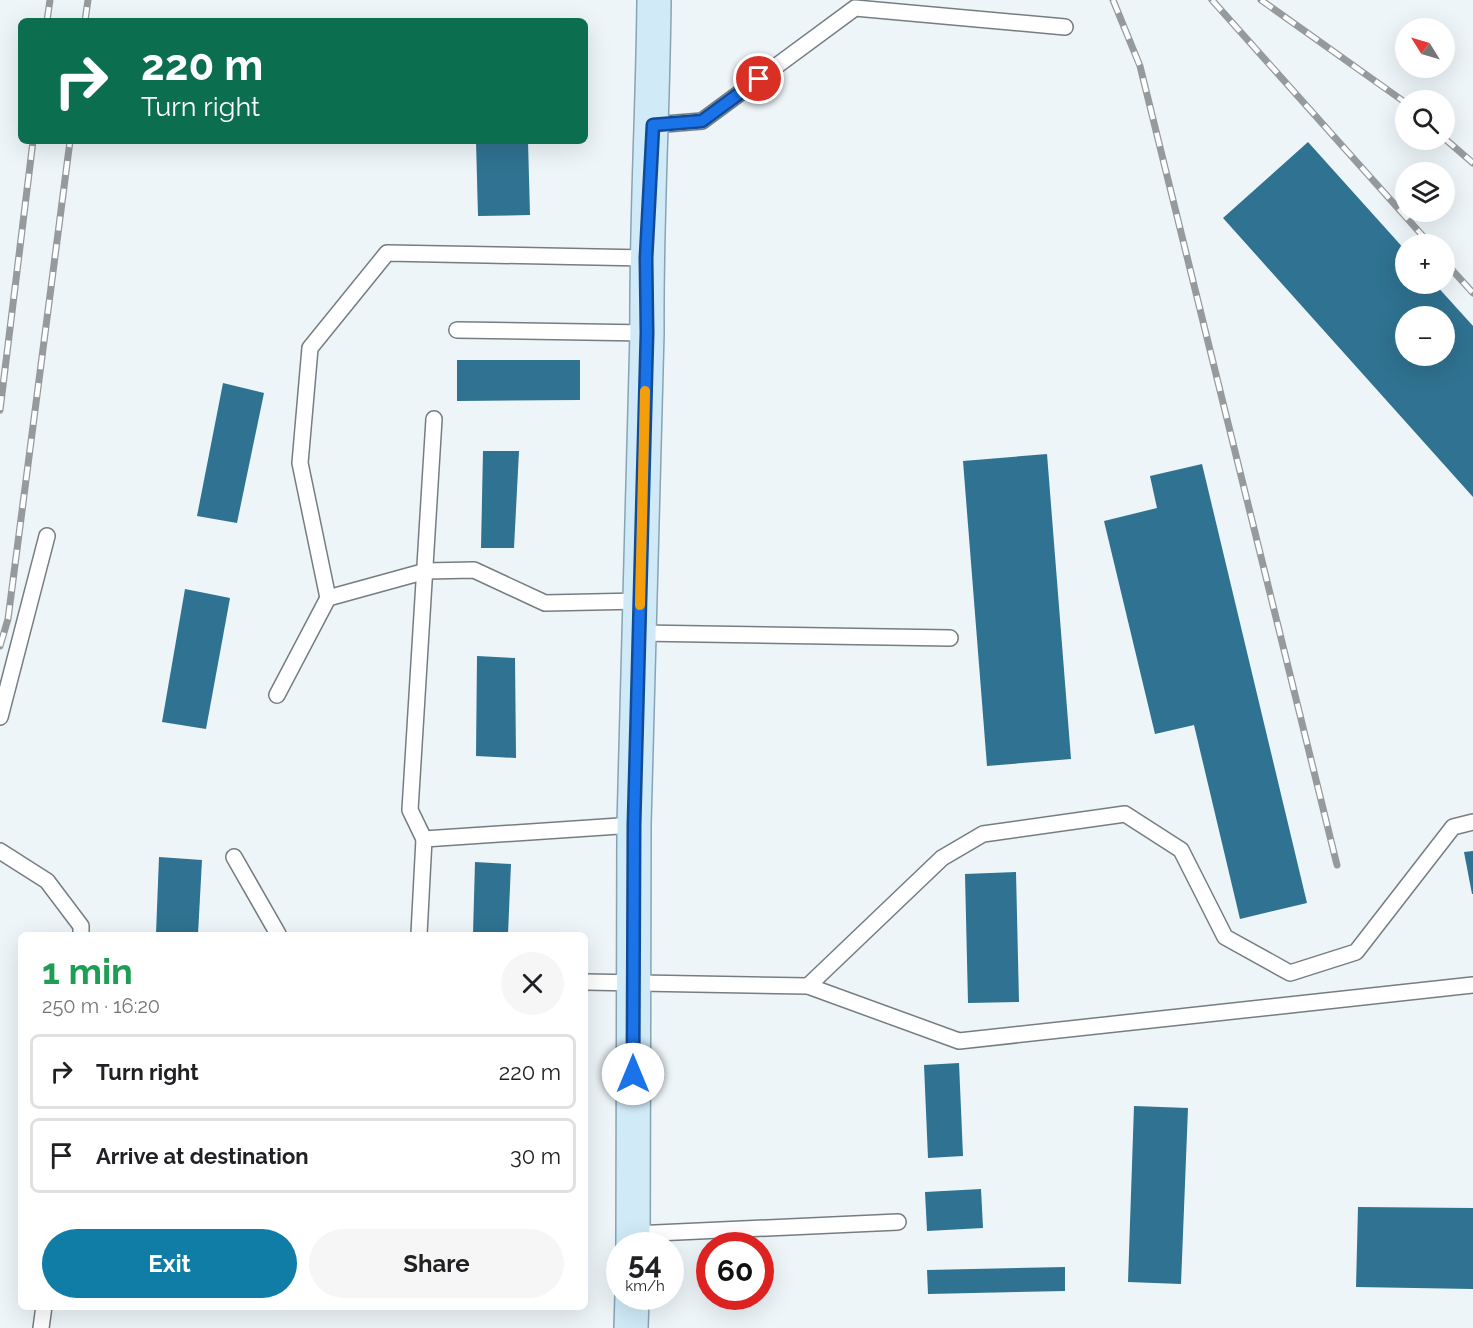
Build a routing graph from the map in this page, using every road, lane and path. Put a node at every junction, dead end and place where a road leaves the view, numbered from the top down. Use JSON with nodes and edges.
{"nodes":[{"id":1,"x":654,"y":0,"type":"edge"},
{"id":2,"x":1065,"y":27,"type":"dead end"},
{"id":3,"x":653,"y":125,"type":"junction"},
{"id":4,"x":646,"y":258,"type":"junction"},
{"id":5,"x":456,"y":330,"type":"dead end"},
{"id":6,"x":647,"y":333,"type":"junction"},
{"id":7,"x":435,"y":419,"type":"dead end"},
{"id":8,"x":47,"y":536,"type":"dead end"},
{"id":9,"x":426,"y":571,"type":"junction"},
{"id":10,"x":328,"y":598,"type":"junction"},
{"id":11,"x":640,"y":601,"type":"junction"},
{"id":12,"x":640,"y":633,"type":"junction"},
{"id":13,"x":950,"y":638,"type":"dead end"},
{"id":14,"x":277,"y":695,"type":"dead end"},
{"id":15,"x":0,"y":717,"type":"edge"},
{"id":16,"x":1473,"y":822,"type":"edge"},
{"id":17,"x":634,"y":825,"type":"junction"},
{"id":18,"x":424,"y":839,"type":"junction"},
{"id":19,"x":0,"y":851,"type":"edge"},
{"id":20,"x":234,"y":857,"type":"dead end"},
{"id":21,"x":81,"y":932,"type":"edge"},
{"id":22,"x":277,"y":932,"type":"edge"},
{"id":23,"x":419,"y":932,"type":"edge"},
{"id":24,"x":588,"y":982,"type":"edge"},
{"id":25,"x":632,"y":982,"type":"junction"},
{"id":26,"x":1473,"y":985,"type":"edge"},
{"id":27,"x":808,"y":986,"type":"junction"},
{"id":28,"x":898,"y":1222,"type":"dead end"},
{"id":29,"x":633,"y":1232,"type":"edge"},
{"id":30,"x":684,"y":1236,"type":"edge"},
{"id":31,"x":43,"y":1310,"type":"edge"},
{"id":32,"x":632,"y":1310,"type":"edge"},
{"id":33,"x":41,"y":1328,"type":"edge"},
{"id":34,"x":631,"y":1328,"type":"edge"}],
"edges":[{"from":1,"to":3,"type":"main road"},
{"from":2,"to":3,"type":"lane"},
{"from":3,"to":4,"type":"main road"},
{"from":4,"to":6,"type":"main road"},
{"from":4,"to":10,"type":"lane"},
{"from":5,"to":6,"type":"lane"},
{"from":6,"to":11,"type":"main road"},
{"from":7,"to":9,"type":"lane"},
{"from":8,"to":15,"type":"lane"},
{"from":9,"to":10,"type":"lane"},
{"from":9,"to":11,"type":"lane"},
{"from":9,"to":18,"type":"lane"},
{"from":10,"to":14,"type":"lane"},
{"from":11,"to":12,"type":"main road"},
{"from":12,"to":13,"type":"lane"},
{"from":12,"to":17,"type":"main road"},
{"from":16,"to":27,"type":"lane"},
{"from":17,"to":18,"type":"lane"},
{"from":17,"to":25,"type":"main road"},
{"from":18,"to":23,"type":"lane"},
{"from":19,"to":21,"type":"lane"},
{"from":20,"to":22,"type":"lane"},
{"from":24,"to":25,"type":"lane"},
{"from":25,"to":27,"type":"lane"},
{"from":25,"to":29,"type":"main road"},
{"from":26,"to":27,"type":"lane"},
{"from":28,"to":30,"type":"lane"},
{"from":31,"to":33,"type":"lane"},
{"from":32,"to":34,"type":"main road"}]}
